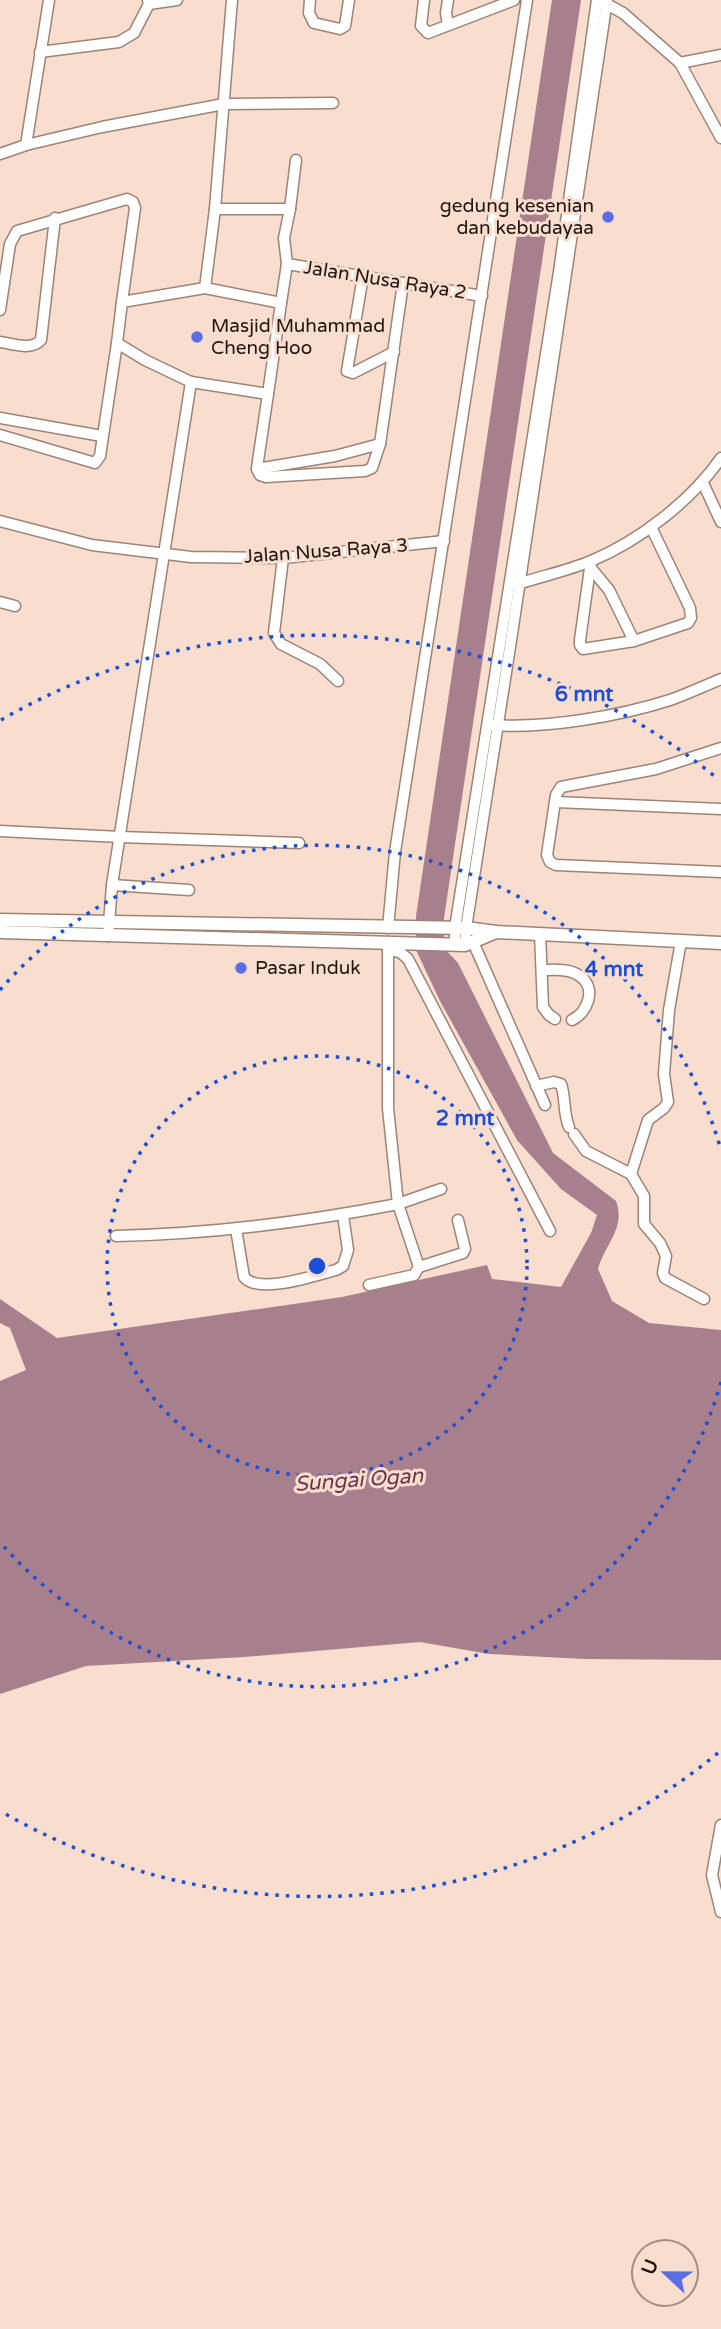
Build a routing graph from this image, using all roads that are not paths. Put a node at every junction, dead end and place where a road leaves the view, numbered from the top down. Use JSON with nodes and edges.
{"nodes":[{"id":1,"x":49,"y":0,"type":"edge"},
{"id":2,"x":177,"y":0,"type":"edge"},
{"id":3,"x":232,"y":0,"type":"edge"},
{"id":4,"x":310,"y":0,"type":"edge"},
{"id":5,"x":349,"y":0,"type":"edge"},
{"id":6,"x":424,"y":0,"type":"edge"},
{"id":7,"x":448,"y":0,"type":"edge"},
{"id":8,"x":514,"y":0,"type":"edge"},
{"id":9,"x":527,"y":0,"type":"edge"},
{"id":10,"x":602,"y":1,"type":"edge"},
{"id":11,"x":148,"y":2,"type":"edge"},
{"id":12,"x":448,"y":25,"type":"junction"},
{"id":13,"x":40,"y":52,"type":"junction"},
{"id":14,"x":721,"y":55,"type":"edge"},
{"id":15,"x":680,"y":63,"type":"junction"},
{"id":16,"x":333,"y":103,"type":"dead end"},
{"id":17,"x":224,"y":104,"type":"junction"},
{"id":18,"x":721,"y":138,"type":"edge"},
{"id":19,"x":26,"y":145,"type":"junction"},
{"id":20,"x":0,"y":154,"type":"edge"},
{"id":21,"x":296,"y":160,"type":"dead end"},
{"id":22,"x":570,"y":181,"type":"junction"},
{"id":23,"x":582,"y":181,"type":"junction"},
{"id":24,"x":215,"y":209,"type":"junction"},
{"id":25,"x":290,"y":209,"type":"junction"},
{"id":26,"x":55,"y":218,"type":"junction"},
{"id":27,"x":287,"y":264,"type":"junction"},
{"id":28,"x":363,"y":276,"type":"junction"},
{"id":29,"x":403,"y":283,"type":"junction"},
{"id":30,"x":205,"y":288,"type":"junction"},
{"id":31,"x":482,"y":296,"type":"junction"},
{"id":32,"x":122,"y":302,"type":"junction"},
{"id":33,"x":281,"y":303,"type":"junction"},
{"id":34,"x":0,"y":310,"type":"edge"},
{"id":35,"x":0,"y":342,"type":"edge"},
{"id":36,"x":117,"y":343,"type":"junction"},
{"id":37,"x":394,"y":352,"type":"junction"},
{"id":38,"x":191,"y":382,"type":"junction"},
{"id":39,"x":268,"y":394,"type":"junction"},
{"id":40,"x":0,"y":418,"type":"edge"},
{"id":41,"x":0,"y":435,"type":"edge"},
{"id":42,"x":102,"y":436,"type":"junction"},
{"id":43,"x":380,"y":444,"type":"junction"},
{"id":44,"x":721,"y":458,"type":"edge"},
{"id":45,"x":257,"y":469,"type":"junction"},
{"id":46,"x":703,"y":483,"type":"junction"},
{"id":47,"x":0,"y":522,"type":"edge"},
{"id":48,"x":721,"y":522,"type":"edge"},
{"id":49,"x":651,"y":527,"type":"junction"},
{"id":50,"x":444,"y":541,"type":"junction"},
{"id":51,"x":165,"y":553,"type":"junction"},
{"id":52,"x":283,"y":558,"type":"junction"},
{"id":53,"x":591,"y":564,"type":"junction"},
{"id":54,"x":514,"y":583,"type":"junction"},
{"id":55,"x":0,"y":602,"type":"edge"},
{"id":56,"x":15,"y":606,"type":"dead end"},
{"id":57,"x":634,"y":642,"type":"junction"},
{"id":58,"x":721,"y":679,"type":"edge"},
{"id":59,"x":338,"y":681,"type":"dead end"},
{"id":60,"x":493,"y":725,"type":"junction"},
{"id":61,"x":721,"y":748,"type":"edge"},
{"id":62,"x":556,"y":802,"type":"junction"},
{"id":63,"x":721,"y":809,"type":"edge"},
{"id":64,"x":0,"y":831,"type":"edge"},
{"id":65,"x":121,"y":838,"type":"junction"},
{"id":66,"x":299,"y":842,"type":"dead end"},
{"id":67,"x":721,"y":872,"type":"edge"},
{"id":68,"x":112,"y":885,"type":"junction"},
{"id":69,"x":189,"y":890,"type":"dead end"},
{"id":70,"x":0,"y":920,"type":"edge"},
{"id":71,"x":388,"y":928,"type":"junction"},
{"id":72,"x":456,"y":928,"type":"junction"},
{"id":73,"x":108,"y":929,"type":"junction"},
{"id":74,"x":0,"y":932,"type":"edge"},
{"id":75,"x":496,"y":932,"type":"junction"},
{"id":76,"x":540,"y":934,"type":"junction"},
{"id":77,"x":681,"y":941,"type":"junction"},
{"id":78,"x":721,"y":943,"type":"edge"},
{"id":79,"x":460,"y":944,"type":"junction"},
{"id":80,"x":388,"y":947,"type":"junction"},
{"id":81,"x":542,"y":970,"type":"junction"},
{"id":82,"x":555,"y":1018,"type":"dead end"},
{"id":83,"x":572,"y":1020,"type":"dead end"},
{"id":84,"x":536,"y":1086,"type":"junction"},
{"id":85,"x":545,"y":1105,"type":"dead end"},
{"id":86,"x":631,"y":1174,"type":"junction"},
{"id":87,"x":441,"y":1189,"type":"dead end"},
{"id":88,"x":398,"y":1204,"type":"junction"},
{"id":89,"x":343,"y":1215,"type":"junction"},
{"id":90,"x":458,"y":1220,"type":"dead end"},
{"id":91,"x":236,"y":1229,"type":"junction"},
{"id":92,"x":550,"y":1231,"type":"dead end"},
{"id":93,"x":116,"y":1236,"type":"dead end"},
{"id":94,"x":419,"y":1267,"type":"junction"},
{"id":95,"x":369,"y":1285,"type":"dead end"},
{"id":96,"x":704,"y":1300,"type":"dead end"},
{"id":97,"x":721,"y":1825,"type":"edge"},
{"id":98,"x":721,"y":1912,"type":"edge"}],
"edges":[{"from":1,"to":13,"type":"street"},
{"from":2,"to":11,"type":"street"},
{"from":3,"to":17,"type":"street"},
{"from":4,"to":5,"type":"street"},
{"from":6,"to":12,"type":"street"},
{"from":7,"to":12,"type":"street"},
{"from":8,"to":12,"type":"street"},
{"from":9,"to":31,"type":"street"},
{"from":10,"to":15,"type":"street"},
{"from":10,"to":22,"type":"street"},
{"from":10,"to":23,"type":"street"},
{"from":11,"to":13,"type":"street"},
{"from":13,"to":19,"type":"street"},
{"from":14,"to":15,"type":"street"},
{"from":15,"to":18,"type":"street"},
{"from":16,"to":17,"type":"street"},
{"from":17,"to":19,"type":"street"},
{"from":17,"to":24,"type":"street"},
{"from":19,"to":20,"type":"street"},
{"from":21,"to":25,"type":"street"},
{"from":22,"to":23,"type":"street"},
{"from":22,"to":54,"type":"street"},
{"from":23,"to":54,"type":"street"},
{"from":24,"to":25,"type":"street"},
{"from":24,"to":30,"type":"street"},
{"from":25,"to":27,"type":"street"},
{"from":26,"to":32,"type":"street"},
{"from":26,"to":34,"type":"street"},
{"from":26,"to":35,"type":"street"},
{"from":27,"to":28,"type":"street","name":"Jalan Nusa Raya 2"},
{"from":27,"to":33,"type":"street"},
{"from":28,"to":29,"type":"street","name":"Jalan Nusa Raya 2"},
{"from":28,"to":37,"type":"street"},
{"from":29,"to":31,"type":"street","name":"Jalan Nusa Raya 2"},
{"from":29,"to":37,"type":"street"},
{"from":30,"to":32,"type":"street"},
{"from":30,"to":33,"type":"street"},
{"from":31,"to":50,"type":"street"},
{"from":32,"to":36,"type":"street"},
{"from":33,"to":39,"type":"street"},
{"from":36,"to":38,"type":"street"},
{"from":36,"to":42,"type":"street"},
{"from":37,"to":43,"type":"street"},
{"from":38,"to":39,"type":"street"},
{"from":38,"to":51,"type":"street"},
{"from":39,"to":45,"type":"street"},
{"from":40,"to":42,"type":"street"},
{"from":41,"to":42,"type":"street"},
{"from":43,"to":45,"type":"street"},
{"from":43,"to":45,"type":"street"},
{"from":44,"to":46,"type":"street"},
{"from":46,"to":48,"type":"street"},
{"from":46,"to":49,"type":"street"},
{"from":47,"to":51,"type":"street","name":"Jalan Nusa Raya 3"},
{"from":49,"to":53,"type":"street"},
{"from":49,"to":57,"type":"street"},
{"from":50,"to":52,"type":"street","name":"Jalan Nusa Raya 3"},
{"from":50,"to":71,"type":"street"},
{"from":51,"to":52,"type":"street","name":"Jalan Nusa Raya 3"},
{"from":51,"to":65,"type":"street"},
{"from":52,"to":59,"type":"street"},
{"from":53,"to":54,"type":"street"},
{"from":53,"to":57,"type":"street"},
{"from":53,"to":57,"type":"street"},
{"from":54,"to":60,"type":"street"},
{"from":55,"to":56,"type":"street"},
{"from":58,"to":60,"type":"street"},
{"from":60,"to":72,"type":"street"},
{"from":61,"to":62,"type":"street"},
{"from":62,"to":63,"type":"street"},
{"from":62,"to":67,"type":"street"},
{"from":64,"to":65,"type":"street"},
{"from":65,"to":66,"type":"street"},
{"from":65,"to":68,"type":"street"},
{"from":68,"to":69,"type":"street"},
{"from":68,"to":73,"type":"street"},
{"from":70,"to":73,"type":"street"},
{"from":71,"to":72,"type":"street"},
{"from":71,"to":73,"type":"street"},
{"from":72,"to":75,"type":"street"},
{"from":72,"to":79,"type":"street"},
{"from":73,"to":74,"type":"street"},
{"from":73,"to":80,"type":"street"},
{"from":75,"to":76,"type":"street"},
{"from":75,"to":79,"type":"street"},
{"from":76,"to":77,"type":"street"},
{"from":76,"to":81,"type":"street"},
{"from":77,"to":78,"type":"street"},
{"from":77,"to":86,"type":"street"},
{"from":79,"to":80,"type":"street"},
{"from":79,"to":84,"type":"street"},
{"from":80,"to":88,"type":"street"},
{"from":80,"to":92,"type":"street"},
{"from":81,"to":82,"type":"street"},
{"from":81,"to":83,"type":"street"},
{"from":84,"to":85,"type":"street"},
{"from":84,"to":86,"type":"street"},
{"from":86,"to":96,"type":"street"},
{"from":87,"to":88,"type":"street"},
{"from":88,"to":89,"type":"street"},
{"from":88,"to":94,"type":"street"},
{"from":89,"to":91,"type":"street"},
{"from":89,"to":91,"type":"street"},
{"from":90,"to":94,"type":"street"},
{"from":91,"to":93,"type":"street"},
{"from":94,"to":95,"type":"street"},
{"from":97,"to":98,"type":"street"}]}
